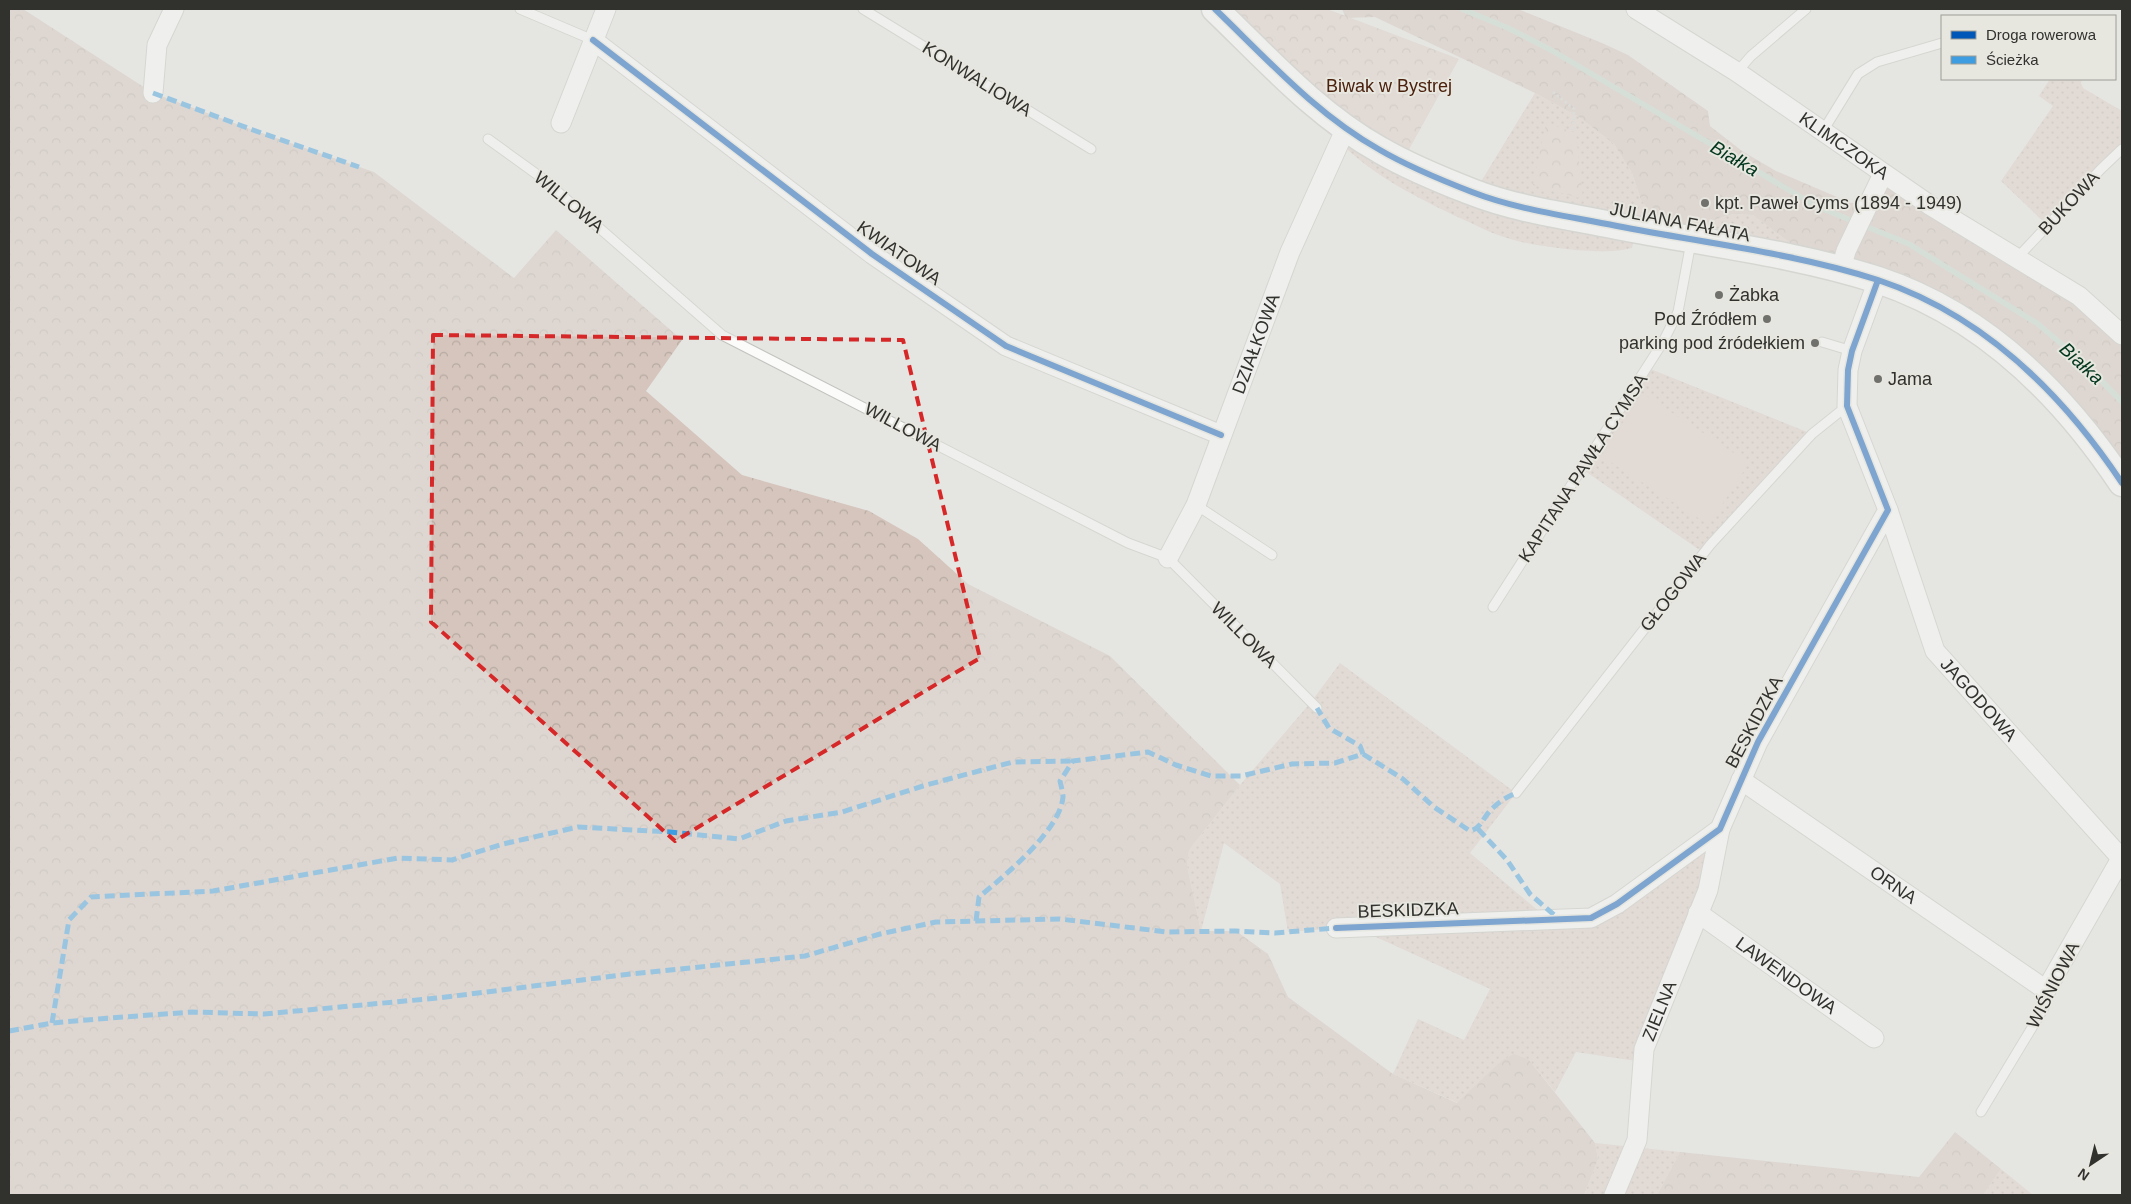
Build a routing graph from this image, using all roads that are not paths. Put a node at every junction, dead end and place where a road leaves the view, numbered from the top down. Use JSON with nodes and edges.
{"nodes":[{"id":1,"x":174,"y":9,"type":"edge"},
{"id":2,"x":520,"y":9,"type":"edge"},
{"id":3,"x":606,"y":9,"type":"edge"},
{"id":4,"x":863,"y":9,"type":"edge"},
{"id":5,"x":1215,"y":9,"type":"edge"},
{"id":6,"x":1636,"y":9,"type":"edge"},
{"id":7,"x":1806,"y":9,"type":"edge"},
{"id":8,"x":593,"y":40,"type":"junction"},
{"id":9,"x":1941,"y":43,"type":"edge"},
{"id":10,"x":1737,"y":72,"type":"junction"},
{"id":11,"x":153,"y":93,"type":"dead end"},
{"id":12,"x":561,"y":123,"type":"dead end"},
{"id":13,"x":1346,"y":128,"type":"junction"},
{"id":14,"x":1823,"y":131,"type":"junction"},
{"id":15,"x":488,"y":139,"type":"dead end"},
{"id":16,"x":1091,"y":148,"type":"dead end"},
{"id":17,"x":2122,"y":149,"type":"edge"},
{"id":18,"x":1883,"y":174,"type":"junction"},
{"id":19,"x":1692,"y":240,"type":"junction"},
{"id":20,"x":2017,"y":258,"type":"junction"},
{"id":21,"x":1844,"y":260,"type":"junction"},
{"id":22,"x":1878,"y":280,"type":"junction"},
{"id":23,"x":2122,"y":335,"type":"edge"},
{"id":24,"x":1822,"y":342,"type":"dead end"},
{"id":25,"x":1852,"y":351,"type":"junction"},
{"id":26,"x":1847,"y":406,"type":"junction"},
{"id":27,"x":1221,"y":435,"type":"junction"},
{"id":28,"x":2122,"y":484,"type":"edge"},
{"id":29,"x":1196,"y":505,"type":"junction"},
{"id":30,"x":1888,"y":510,"type":"junction"},
{"id":31,"x":1272,"y":555,"type":"dead end"},
{"id":32,"x":1168,"y":558,"type":"junction"},
{"id":33,"x":1493,"y":607,"type":"dead end"},
{"id":34,"x":1317,"y":708,"type":"dead end"},
{"id":35,"x":1741,"y":780,"type":"junction"},
{"id":36,"x":1516,"y":793,"type":"dead end"},
{"id":37,"x":1720,"y":829,"type":"junction"},
{"id":38,"x":2122,"y":858,"type":"edge"},
{"id":39,"x":1698,"y":913,"type":"junction"},
{"id":40,"x":1336,"y":928,"type":"dead end"},
{"id":41,"x":2046,"y":990,"type":"junction"},
{"id":42,"x":1874,"y":1038,"type":"dead end"},
{"id":43,"x":1981,"y":1112,"type":"dead end"},
{"id":44,"x":1614,"y":1195,"type":"edge"}],
"edges":[{"from":1,"to":11,"type":"street"},
{"from":2,"to":8,"type":"lane"},
{"from":3,"to":8,"type":"street"},
{"from":4,"to":16,"type":"lane","name":"KONWALIOWA"},
{"from":5,"to":13,"type":"street","name":"JULIANA FAŁATA"},
{"from":6,"to":10,"type":"street","name":"KLIMCZOKA"},
{"from":7,"to":10,"type":"lane"},
{"from":8,"to":12,"type":"street"},
{"from":8,"to":27,"type":"street","name":"KWIATOWA"},
{"from":9,"to":14,"type":"lane"},
{"from":10,"to":14,"type":"street","name":"KLIMCZOKA"},
{"from":13,"to":19,"type":"street","name":"JULIANA FAŁATA"},
{"from":13,"to":27,"type":"street","name":"DZIAŁKOWA"},
{"from":14,"to":18,"type":"street","name":"KLIMCZOKA"},
{"from":15,"to":32,"type":"lane","name":"WILLOWA"},
{"from":17,"to":20,"type":"lane","name":"BUKOWA"},
{"from":18,"to":20,"type":"street","name":"KLIMCZOKA"},
{"from":18,"to":21,"type":"street"},
{"from":19,"to":21,"type":"street","name":"JULIANA FAŁATA"},
{"from":19,"to":33,"type":"lane","name":"KAPITANA PAWŁA CYMSA"},
{"from":20,"to":23,"type":"street","name":"KLIMCZOKA"},
{"from":21,"to":22,"type":"street","name":"JULIANA FAŁATA"},
{"from":22,"to":25,"type":"street"},
{"from":22,"to":28,"type":"street","name":"JULIANA FAŁATA"},
{"from":24,"to":25,"type":"lane"},
{"from":25,"to":26,"type":"street"},
{"from":26,"to":30,"type":"street"},
{"from":26,"to":36,"type":"lane","name":"GŁOGOWA"},
{"from":27,"to":29,"type":"street","name":"DZIAŁKOWA"},
{"from":29,"to":31,"type":"lane"},
{"from":29,"to":32,"type":"street","name":"DZIAŁKOWA"},
{"from":30,"to":35,"type":"street","name":"BESKIDZKA"},
{"from":30,"to":38,"type":"street","name":"JAGODOWA"},
{"from":32,"to":34,"type":"lane","name":"WILLOWA"},
{"from":35,"to":37,"type":"street","name":"BESKIDZKA"},
{"from":35,"to":41,"type":"street","name":"ORNA"},
{"from":37,"to":39,"type":"street","name":"ZIELNA"},
{"from":37,"to":40,"type":"street","name":"BESKIDZKA"},
{"from":38,"to":41,"type":"street","name":"WIŚNIOWA"},
{"from":39,"to":42,"type":"street","name":"LAWENDOWA"},
{"from":39,"to":44,"type":"street","name":"ZIELNA"},
{"from":41,"to":43,"type":"lane","name":"WIŚNIOWA"}]}
